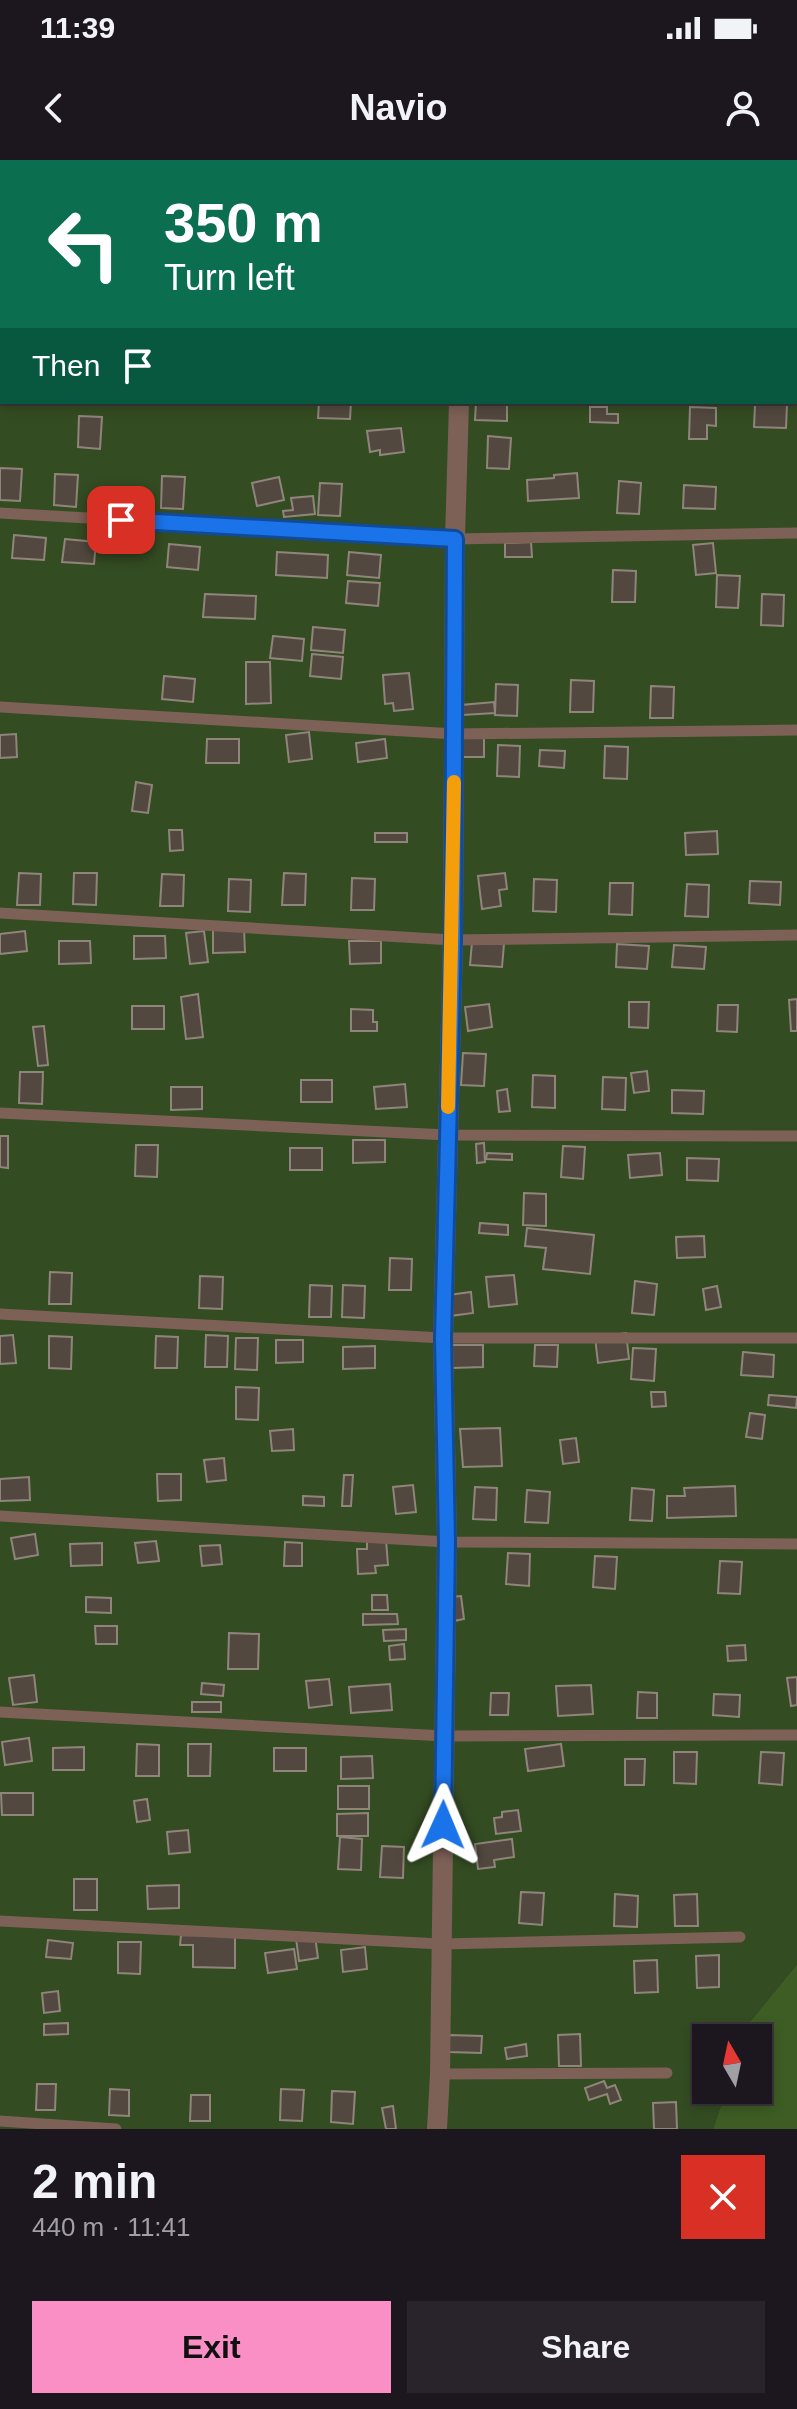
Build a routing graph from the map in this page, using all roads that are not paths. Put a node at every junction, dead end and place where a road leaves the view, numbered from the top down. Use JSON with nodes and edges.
{"nodes":[{"id":1,"x":459,"y":404,"type":"edge"},
{"id":2,"x":0,"y":513,"type":"edge"},
{"id":3,"x":797,"y":533,"type":"edge"},
{"id":4,"x":455,"y":539,"type":"junction"},
{"id":5,"x":0,"y":707,"type":"edge"},
{"id":6,"x":797,"y":730,"type":"edge"},
{"id":7,"x":455,"y":734,"type":"junction"},
{"id":8,"x":0,"y":913,"type":"edge"},
{"id":9,"x":797,"y":935,"type":"edge"},
{"id":10,"x":453,"y":940,"type":"junction"},
{"id":11,"x":0,"y":1113,"type":"edge"},
{"id":12,"x":447,"y":1135,"type":"junction"},
{"id":13,"x":797,"y":1136,"type":"edge"},
{"id":14,"x":0,"y":1314,"type":"edge"},
{"id":15,"x":443,"y":1338,"type":"junction"},
{"id":16,"x":797,"y":1338,"type":"edge"},
{"id":17,"x":0,"y":1516,"type":"edge"},
{"id":18,"x":447,"y":1542,"type":"junction"},
{"id":19,"x":797,"y":1544,"type":"edge"},
{"id":20,"x":0,"y":1712,"type":"edge"},
{"id":21,"x":797,"y":1735,"type":"edge"},
{"id":22,"x":444,"y":1736,"type":"junction"},
{"id":23,"x":0,"y":1921,"type":"edge"},
{"id":24,"x":740,"y":1937,"type":"dead end"},
{"id":25,"x":441,"y":1944,"type":"junction"},
{"id":26,"x":667,"y":2073,"type":"dead end"},
{"id":27,"x":440,"y":2074,"type":"junction"},
{"id":28,"x":0,"y":2121,"type":"edge"},
{"id":29,"x":116,"y":2129,"type":"edge"},
{"id":30,"x":437,"y":2129,"type":"edge"}],
"edges":[{"from":1,"to":4,"type":"street"},
{"from":2,"to":4,"type":"lane"},
{"from":3,"to":4,"type":"lane"},
{"from":4,"to":7,"type":"street"},
{"from":5,"to":7,"type":"lane"},
{"from":6,"to":7,"type":"lane"},
{"from":7,"to":10,"type":"street"},
{"from":8,"to":10,"type":"lane"},
{"from":9,"to":10,"type":"lane"},
{"from":10,"to":12,"type":"street"},
{"from":11,"to":12,"type":"lane"},
{"from":12,"to":13,"type":"lane"},
{"from":12,"to":15,"type":"street"},
{"from":14,"to":15,"type":"lane"},
{"from":15,"to":16,"type":"lane"},
{"from":15,"to":18,"type":"street"},
{"from":17,"to":18,"type":"lane"},
{"from":18,"to":19,"type":"lane"},
{"from":18,"to":22,"type":"street"},
{"from":20,"to":22,"type":"lane"},
{"from":21,"to":22,"type":"lane"},
{"from":22,"to":25,"type":"street"},
{"from":23,"to":25,"type":"lane"},
{"from":24,"to":25,"type":"lane"},
{"from":25,"to":27,"type":"street"},
{"from":26,"to":27,"type":"lane"},
{"from":27,"to":30,"type":"street"},
{"from":28,"to":29,"type":"lane"}]}
